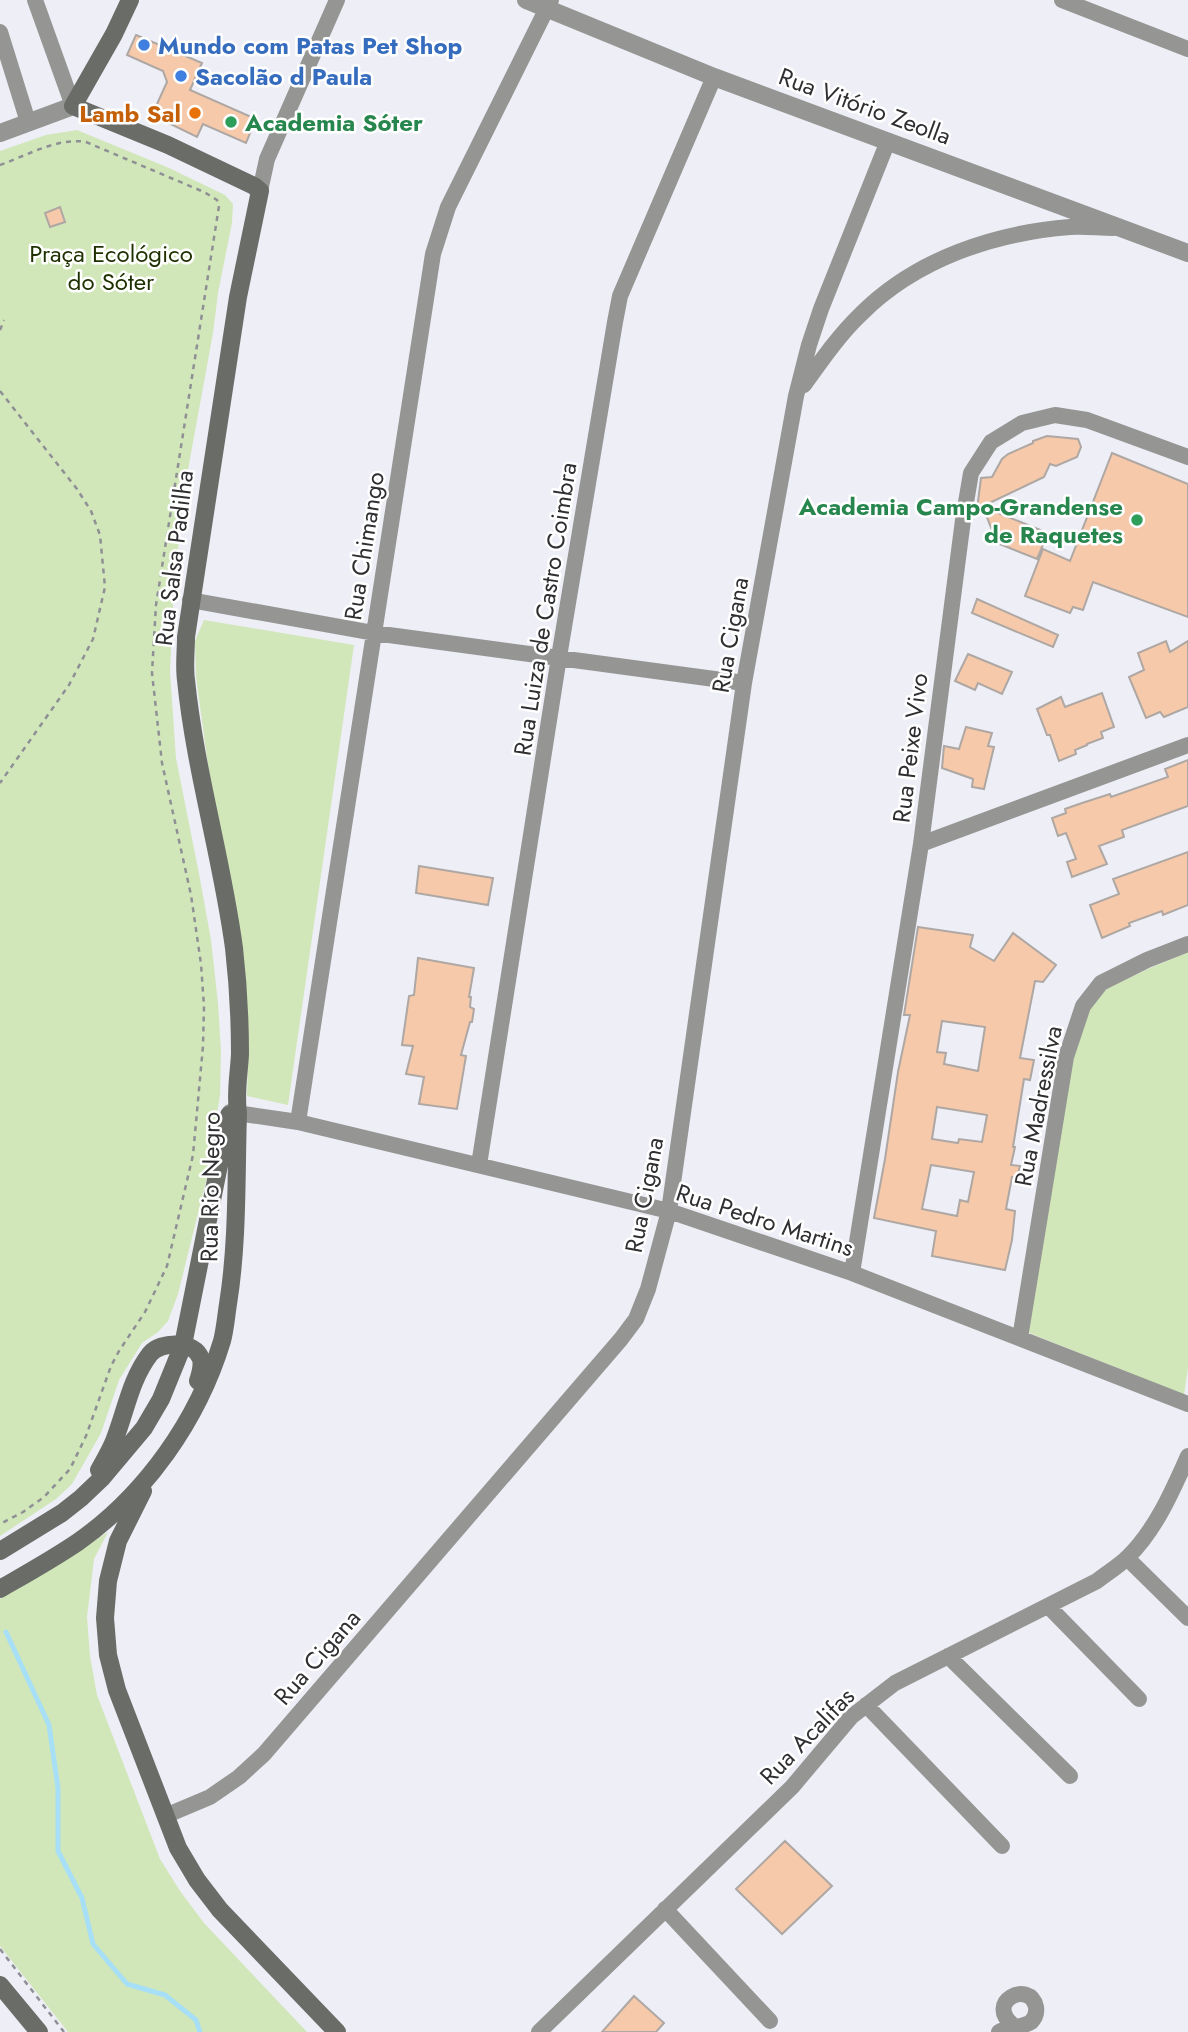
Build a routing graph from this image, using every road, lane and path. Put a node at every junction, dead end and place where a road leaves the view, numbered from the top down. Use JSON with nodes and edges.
{"nodes":[{"id":1,"x":35,"y":0,"type":"edge"},
{"id":2,"x":130,"y":0,"type":"edge"},
{"id":3,"x":337,"y":0,"type":"edge"},
{"id":4,"x":526,"y":0,"type":"edge"},
{"id":5,"x":1062,"y":0,"type":"edge"},
{"id":6,"x":549,"y":4,"type":"edge"},
{"id":7,"x":0,"y":32,"type":"edge"},
{"id":8,"x":1188,"y":49,"type":"edge"},
{"id":9,"x":714,"y":76,"type":"junction"},
{"id":10,"x":73,"y":106,"type":"junction"},
{"id":11,"x":28,"y":122,"type":"junction"},
{"id":12,"x":0,"y":133,"type":"edge"},
{"id":13,"x":888,"y":141,"type":"junction"},
{"id":14,"x":0,"y":165,"type":"edge"},
{"id":15,"x":260,"y":191,"type":"junction"},
{"id":16,"x":1124,"y":228,"type":"junction"},
{"id":17,"x":1188,"y":253,"type":"edge"},
{"id":18,"x":4,"y":320,"type":"dead end"},
{"id":19,"x":0,"y":330,"type":"edge"},
{"id":20,"x":0,"y":391,"type":"edge"},
{"id":21,"x":796,"y":396,"type":"junction"},
{"id":22,"x":1188,"y":457,"type":"edge"},
{"id":23,"x":190,"y":600,"type":"junction"},
{"id":24,"x":374,"y":633,"type":"junction"},
{"id":25,"x":559,"y":657,"type":"junction"},
{"id":26,"x":744,"y":683,"type":"junction"},
{"id":27,"x":1188,"y":745,"type":"edge"},
{"id":28,"x":0,"y":783,"type":"edge"},
{"id":29,"x":921,"y":844,"type":"junction"},
{"id":30,"x":1188,"y":944,"type":"edge"},
{"id":31,"x":235,"y":1108,"type":"junction"},
{"id":32,"x":298,"y":1122,"type":"junction"},
{"id":33,"x":479,"y":1165,"type":"junction"},
{"id":34,"x":668,"y":1211,"type":"junction"},
{"id":35,"x":852,"y":1273,"type":"junction"},
{"id":36,"x":1020,"y":1338,"type":"junction"},
{"id":37,"x":183,"y":1345,"type":"junction"},
{"id":38,"x":1188,"y":1404,"type":"edge"},
{"id":39,"x":184,"y":1428,"type":"junction"},
{"id":40,"x":1188,"y":1456,"type":"edge"},
{"id":41,"x":156,"y":1466,"type":"junction"},
{"id":42,"x":81,"y":1498,"type":"junction"},
{"id":43,"x":0,"y":1524,"type":"edge"},
{"id":44,"x":0,"y":1551,"type":"edge"},
{"id":45,"x":1127,"y":1559,"type":"junction"},
{"id":46,"x":0,"y":1588,"type":"edge"},
{"id":47,"x":1048,"y":1606,"type":"junction"},
{"id":48,"x":1188,"y":1618,"type":"edge"},
{"id":49,"x":948,"y":1656,"type":"junction"},
{"id":50,"x":1139,"y":1699,"type":"dead end"},
{"id":51,"x":866,"y":1705,"type":"junction"},
{"id":52,"x":1070,"y":1776,"type":"dead end"},
{"id":53,"x":165,"y":1816,"type":"junction"},
{"id":54,"x":1002,"y":1846,"type":"dead end"},
{"id":55,"x":665,"y":1909,"type":"junction"},
{"id":56,"x":0,"y":1949,"type":"edge"},
{"id":57,"x":0,"y":1985,"type":"edge"},
{"id":58,"x":770,"y":2021,"type":"dead end"},
{"id":59,"x":39,"y":2032,"type":"edge"},
{"id":60,"x":64,"y":2032,"type":"edge"},
{"id":61,"x":337,"y":2032,"type":"edge"},
{"id":62,"x":539,"y":2032,"type":"edge"}],
"edges":[{"from":1,"to":10,"type":"street"},
{"from":2,"to":10,"type":"main road"},
{"from":3,"to":15,"type":"street"},
{"from":4,"to":6,"type":"street","name":"Rua Vitório Zeolla"},
{"from":5,"to":8,"type":"street"},
{"from":6,"to":9,"type":"street","name":"Rua Vitório Zeolla"},
{"from":6,"to":24,"type":"street","name":"Rua Chimango"},
{"from":7,"to":11,"type":"street"},
{"from":9,"to":13,"type":"street","name":"Rua Vitório Zeolla"},
{"from":9,"to":25,"type":"street","name":"Rua Luiza de Castro Coimbra"},
{"from":10,"to":11,"type":"street"},
{"from":10,"to":15,"type":"main road"},
{"from":11,"to":12,"type":"street"},
{"from":13,"to":16,"type":"street","name":"Rua Vitório Zeolla"},
{"from":13,"to":21,"type":"street","name":"Rua Cigana"},
{"from":14,"to":43,"type":"path"},
{"from":15,"to":23,"type":"main road","name":"Rua Salsa Padilha"},
{"from":16,"to":17,"type":"street","name":"Rua Vitório Zeolla"},
{"from":16,"to":21,"type":"street","name":"Rua Cigana"},
{"from":18,"to":19,"type":"path"},
{"from":20,"to":28,"type":"path"},
{"from":21,"to":26,"type":"street","name":"Rua Cigana"},
{"from":22,"to":29,"type":"street","name":"Rua Peixe Vivo"},
{"from":23,"to":24,"type":"street"},
{"from":23,"to":31,"type":"main road","name":"Rua Salsa Padilha"},
{"from":24,"to":25,"type":"street"},
{"from":24,"to":32,"type":"street","name":"Rua Chimango"},
{"from":25,"to":26,"type":"street"},
{"from":25,"to":33,"type":"street","name":"Rua Luiza de Castro Coimbra"},
{"from":26,"to":34,"type":"street","name":"Rua Cigana"},
{"from":27,"to":29,"type":"street"},
{"from":29,"to":35,"type":"street","name":"Rua Peixe Vivo"},
{"from":30,"to":36,"type":"street","name":"Rua Madressilva"},
{"from":31,"to":32,"type":"street","name":"Rua Pedro Martins"},
{"from":31,"to":37,"type":"main road","name":"Rua Rio Negro"},
{"from":31,"to":39,"type":"main road","name":"Rua Rio Negro"},
{"from":32,"to":33,"type":"street","name":"Rua Pedro Martins"},
{"from":33,"to":34,"type":"street","name":"Rua Pedro Martins"},
{"from":34,"to":35,"type":"street","name":"Rua Pedro Martins"},
{"from":34,"to":53,"type":"street","name":"Rua Cigana"},
{"from":35,"to":36,"type":"street","name":"Rua Pedro Martins"},
{"from":36,"to":38,"type":"street","name":"Rua Pedro Martins"},
{"from":37,"to":39,"type":"main road"},
{"from":37,"to":42,"type":"main road","name":"Rua Rio Negro"},
{"from":37,"to":42,"type":"main road"},
{"from":39,"to":41,"type":"main road","name":"Rua Rio Negro"},
{"from":40,"to":45,"type":"street","name":"Rua Acalifas"},
{"from":41,"to":46,"type":"main road","name":"Rua Rio Negro"},
{"from":41,"to":53,"type":"main road"},
{"from":42,"to":44,"type":"main road","name":"Rua Rio Negro"},
{"from":45,"to":47,"type":"street","name":"Rua Acalifas"},
{"from":45,"to":48,"type":"street"},
{"from":47,"to":49,"type":"street","name":"Rua Acalifas"},
{"from":47,"to":50,"type":"street"},
{"from":49,"to":51,"type":"street","name":"Rua Acalifas"},
{"from":49,"to":52,"type":"street"},
{"from":51,"to":54,"type":"street"},
{"from":51,"to":55,"type":"street","name":"Rua Acalifas"},
{"from":53,"to":61,"type":"main road"},
{"from":55,"to":58,"type":"street"},
{"from":55,"to":62,"type":"street","name":"Rua Acalifas"},
{"from":56,"to":60,"type":"path"},
{"from":57,"to":59,"type":"main road"}]}
